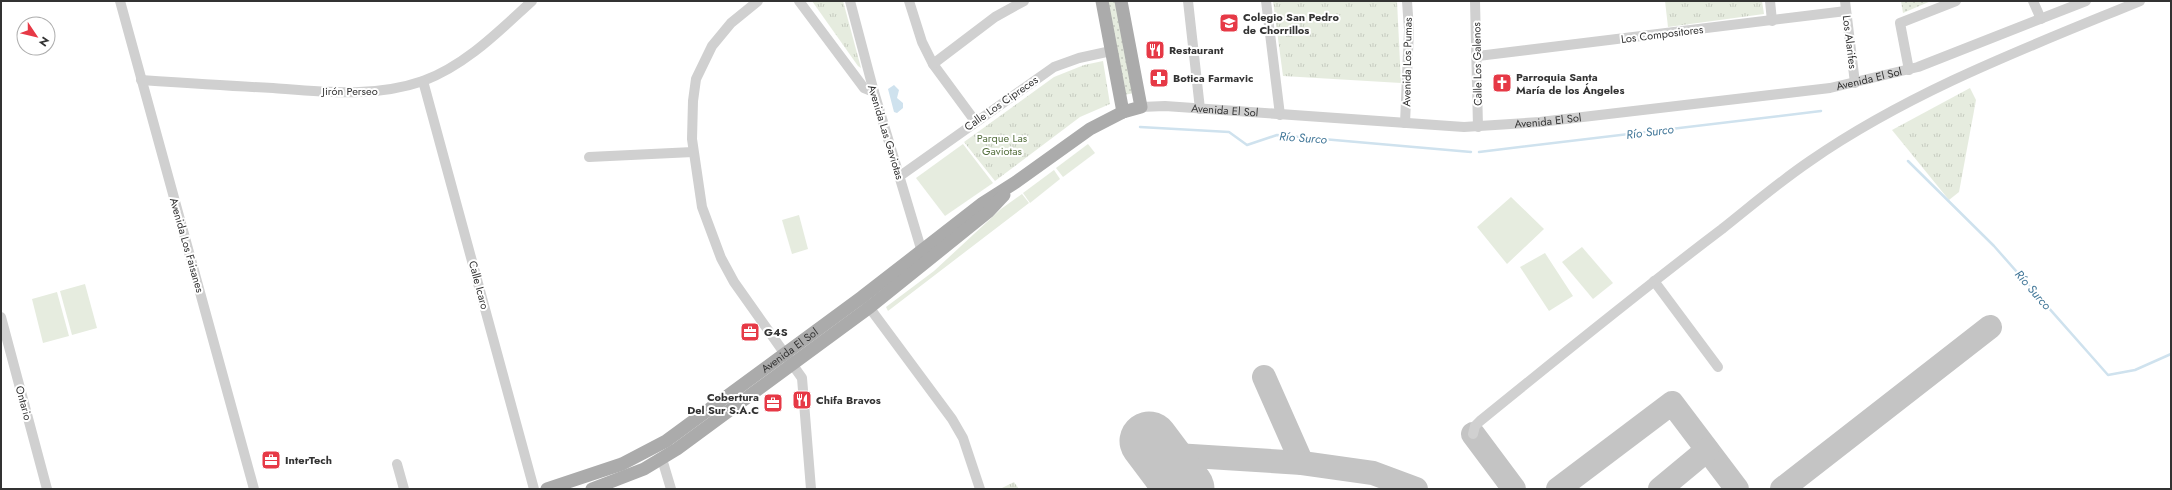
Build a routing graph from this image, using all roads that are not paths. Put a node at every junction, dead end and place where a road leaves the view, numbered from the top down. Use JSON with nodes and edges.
{"nodes":[{"id":1,"x":120,"y":1,"type":"edge"},
{"id":2,"x":532,"y":1,"type":"edge"},
{"id":3,"x":758,"y":1,"type":"edge"},
{"id":4,"x":799,"y":1,"type":"edge"},
{"id":5,"x":850,"y":1,"type":"edge"},
{"id":6,"x":909,"y":1,"type":"edge"},
{"id":7,"x":1024,"y":1,"type":"edge"},
{"id":8,"x":1102,"y":1,"type":"edge"},
{"id":9,"x":1121,"y":1,"type":"edge"},
{"id":10,"x":1188,"y":1,"type":"edge"},
{"id":11,"x":1266,"y":1,"type":"edge"},
{"id":12,"x":1407,"y":1,"type":"edge"},
{"id":13,"x":1475,"y":1,"type":"edge"},
{"id":14,"x":1770,"y":1,"type":"edge"},
{"id":15,"x":1956,"y":1,"type":"edge"},
{"id":16,"x":2033,"y":1,"type":"edge"},
{"id":17,"x":2086,"y":1,"type":"edge"},
{"id":18,"x":2140,"y":1,"type":"edge"},
{"id":19,"x":1845,"y":6,"type":"edge"},
{"id":20,"x":2041,"y":19,"type":"junction"},
{"id":21,"x":1772,"y":21,"type":"junction"},
{"id":22,"x":1111,"y":51,"type":"junction"},
{"id":23,"x":1478,"y":56,"type":"junction"},
{"id":24,"x":933,"y":64,"type":"junction"},
{"id":25,"x":1909,"y":70,"type":"junction"},
{"id":26,"x":140,"y":80,"type":"junction"},
{"id":27,"x":423,"y":81,"type":"junction"},
{"id":28,"x":1855,"y":83,"type":"junction"},
{"id":29,"x":874,"y":92,"type":"junction"},
{"id":30,"x":1141,"y":107,"type":"junction"},
{"id":31,"x":1200,"y":109,"type":"junction"},
{"id":32,"x":1123,"y":112,"type":"junction"},
{"id":33,"x":1280,"y":115,"type":"junction"},
{"id":34,"x":975,"y":121,"type":"junction"},
{"id":35,"x":1405,"y":124,"type":"junction"},
{"id":36,"x":1478,"y":127,"type":"junction"},
{"id":37,"x":693,"y":152,"type":"junction"},
{"id":38,"x":589,"y":157,"type":"dead end"},
{"id":39,"x":900,"y":176,"type":"junction"},
{"id":40,"x":925,"y":256,"type":"junction"},
{"id":41,"x":1654,"y":281,"type":"junction"},
{"id":42,"x":866,"y":302,"type":"junction"},
{"id":43,"x":1,"y":317,"type":"edge"},
{"id":44,"x":789,"y":359,"type":"junction"},
{"id":45,"x":1718,"y":367,"type":"dead end"},
{"id":46,"x":1473,"y":434,"type":"dead end"},
{"id":47,"x":662,"y":459,"type":"junction"},
{"id":48,"x":397,"y":464,"type":"dead end"},
{"id":49,"x":47,"y":489,"type":"edge"},
{"id":50,"x":254,"y":489,"type":"edge"},
{"id":51,"x":404,"y":489,"type":"edge"},
{"id":52,"x":534,"y":489,"type":"edge"},
{"id":53,"x":547,"y":489,"type":"edge"},
{"id":54,"x":592,"y":489,"type":"edge"},
{"id":55,"x":671,"y":489,"type":"edge"},
{"id":56,"x":811,"y":489,"type":"edge"},
{"id":57,"x":980,"y":489,"type":"edge"}],
"edges":[{"from":1,"to":26,"type":"street","name":"Avenida Los Faisanes"},
{"from":2,"to":27,"type":"street","name":"Jirón Perseo"},
{"from":3,"to":37,"type":"street"},
{"from":4,"to":29,"type":"street"},
{"from":5,"to":29,"type":"street","name":"Avenida Las Gaviotas"},
{"from":6,"to":24,"type":"street"},
{"from":7,"to":24,"type":"street"},
{"from":8,"to":22,"type":"main road"},
{"from":9,"to":30,"type":"main road"},
{"from":10,"to":31,"type":"street"},
{"from":11,"to":33,"type":"street"},
{"from":12,"to":35,"type":"street","name":"Avenida Los Pumas"},
{"from":13,"to":23,"type":"street","name":"Calle Los Galenos"},
{"from":14,"to":21,"type":"street"},
{"from":15,"to":25,"type":"street"},
{"from":16,"to":20,"type":"street"},
{"from":17,"to":20,"type":"street","name":"Avenida El Sol"},
{"from":18,"to":41,"type":"street"},
{"from":19,"to":21,"type":"street","name":"Los Compositores"},
{"from":19,"to":28,"type":"street","name":"Los Alarifes"},
{"from":20,"to":25,"type":"street","name":"Avenida El Sol"},
{"from":21,"to":23,"type":"street","name":"Los Compositores"},
{"from":22,"to":32,"type":"main road"},
{"from":22,"to":34,"type":"street","name":"Calle Los Cipreces"},
{"from":23,"to":36,"type":"street","name":"Calle Los Galenos"},
{"from":24,"to":34,"type":"street"},
{"from":25,"to":28,"type":"street","name":"Avenida El Sol"},
{"from":26,"to":27,"type":"street","name":"Jirón Perseo"},
{"from":26,"to":50,"type":"street","name":"Avenida Los Faisanes"},
{"from":27,"to":52,"type":"street","name":"Calle Icaro"},
{"from":28,"to":36,"type":"street","name":"Avenida El Sol"},
{"from":29,"to":39,"type":"street","name":"Avenida Las Gaviotas"},
{"from":30,"to":31,"type":"street","name":"Avenida El Sol"},
{"from":30,"to":32,"type":"main road","name":"Avenida El Sol"},
{"from":31,"to":33,"type":"street","name":"Avenida El Sol"},
{"from":32,"to":40,"type":"main road","name":"Avenida El Sol"},
{"from":33,"to":35,"type":"street","name":"Avenida El Sol"},
{"from":34,"to":39,"type":"street","name":"Calle Los Cipreces"},
{"from":35,"to":36,"type":"street","name":"Avenida El Sol"},
{"from":37,"to":38,"type":"street"},
{"from":37,"to":44,"type":"street"},
{"from":39,"to":40,"type":"street","name":"Avenida Las Gaviotas"},
{"from":40,"to":42,"type":"main road","name":"Avenida El Sol"},
{"from":41,"to":45,"type":"street"},
{"from":41,"to":46,"type":"street"},
{"from":42,"to":44,"type":"main road","name":"Avenida El Sol"},
{"from":42,"to":57,"type":"street"},
{"from":43,"to":49,"type":"street","name":"Ontario"},
{"from":44,"to":47,"type":"main road","name":"Avenida El Sol"},
{"from":44,"to":53,"type":"main road","name":"Avenida El Sol"},
{"from":44,"to":56,"type":"street"},
{"from":47,"to":54,"type":"main road","name":"Avenida El Sol"},
{"from":47,"to":55,"type":"street"},
{"from":48,"to":51,"type":"street"}]}
